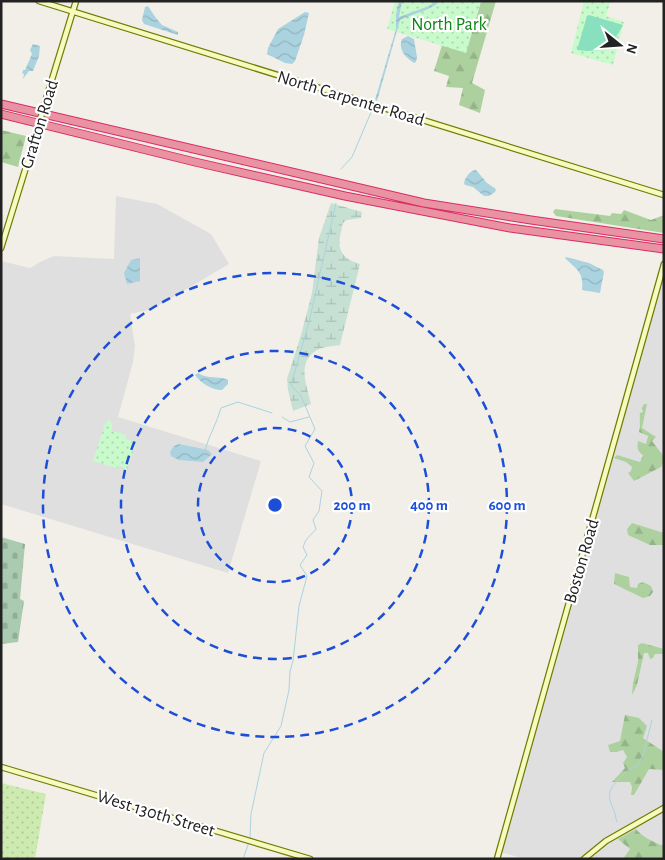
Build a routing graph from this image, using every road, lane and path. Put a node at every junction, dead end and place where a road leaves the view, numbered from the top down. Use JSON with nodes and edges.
{"nodes":[{"id":1,"x":38,"y":1,"type":"edge"},
{"id":2,"x":76,"y":1,"type":"edge"},
{"id":3,"x":72,"y":12,"type":"junction"},
{"id":4,"x":1,"y":104,"type":"edge"},
{"id":5,"x":1,"y":114,"type":"edge"},
{"id":6,"x":664,"y":195,"type":"edge"},
{"id":7,"x":664,"y":239,"type":"edge"},
{"id":8,"x":1,"y":248,"type":"edge"},
{"id":9,"x":664,"y":250,"type":"edge"},
{"id":10,"x":664,"y":264,"type":"edge"},
{"id":11,"x":1,"y":767,"type":"edge"},
{"id":12,"x":664,"y":808,"type":"edge"},
{"id":13,"x":310,"y":859,"type":"edge"},
{"id":14,"x":497,"y":859,"type":"edge"},
{"id":15,"x":584,"y":859,"type":"edge"}],
"edges":[{"from":1,"to":3,"type":"street","name":"North Carpenter Road"},
{"from":2,"to":3,"type":"street","name":"Grafton Road"},
{"from":3,"to":6,"type":"street","name":"North Carpenter Road"},
{"from":3,"to":8,"type":"street","name":"Grafton Road","bridge":true},
{"from":4,"to":7,"type":"highway"},
{"from":5,"to":9,"type":"highway"},
{"from":10,"to":14,"type":"street","name":"Boston Road"},
{"from":11,"to":13,"type":"street","name":"West 130th Street"},
{"from":12,"to":15,"type":"street"}]}
